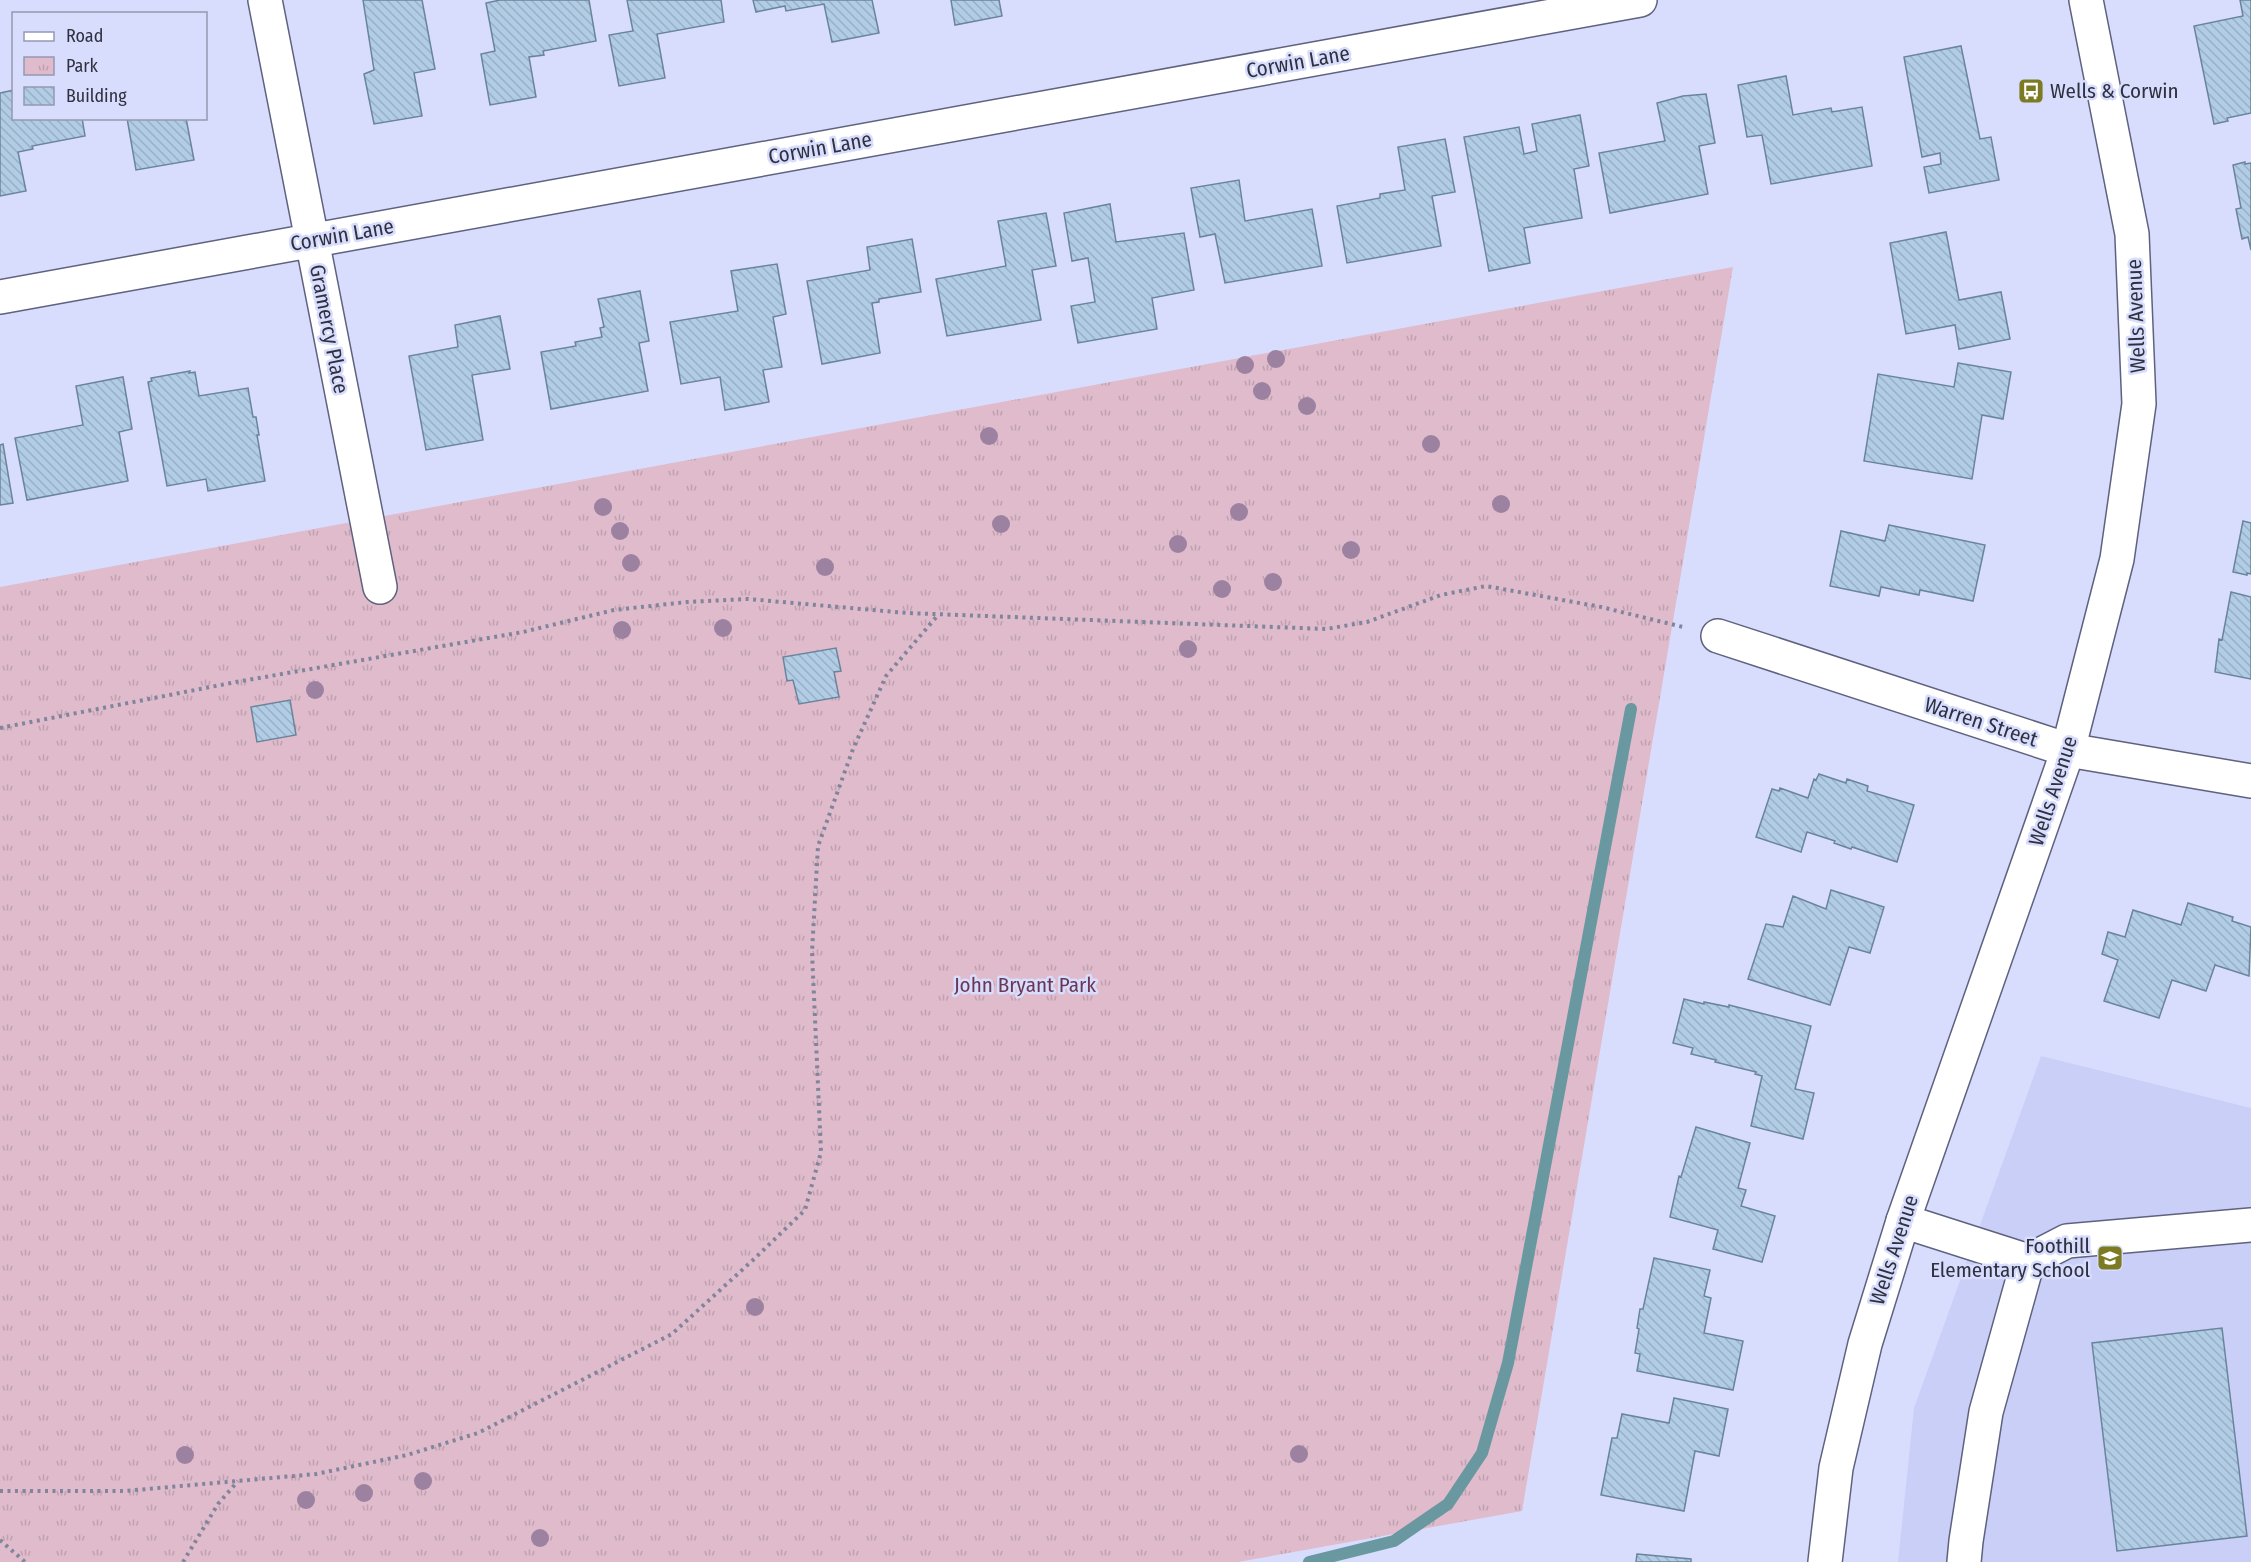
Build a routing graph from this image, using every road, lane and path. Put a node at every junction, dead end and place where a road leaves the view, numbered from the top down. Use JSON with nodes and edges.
{"nodes":[{"id":1,"x":265,"y":0,"type":"edge"},
{"id":2,"x":1641,"y":0,"type":"edge"},
{"id":3,"x":2086,"y":0,"type":"edge"},
{"id":4,"x":312,"y":240,"type":"junction"},
{"id":5,"x":0,"y":297,"type":"edge"},
{"id":6,"x":380,"y":587,"type":"dead end"},
{"id":7,"x":939,"y":615,"type":"junction"},
{"id":8,"x":1718,"y":636,"type":"joint"},
{"id":9,"x":0,"y":728,"type":"edge"},
{"id":10,"x":2068,"y":750,"type":"junction"},
{"id":11,"x":2251,"y":781,"type":"edge"},
{"id":12,"x":1903,"y":1221,"type":"junction"},
{"id":13,"x":2251,"y":1225,"type":"edge"},
{"id":14,"x":2028,"y":1261,"type":"junction"},
{"id":15,"x":239,"y":1480,"type":"junction"},
{"id":16,"x":0,"y":1491,"type":"edge"},
{"id":17,"x":0,"y":1540,"type":"edge"},
{"id":18,"x":25,"y":1562,"type":"edge"},
{"id":19,"x":183,"y":1562,"type":"edge"},
{"id":20,"x":1824,"y":1562,"type":"edge"},
{"id":21,"x":1964,"y":1562,"type":"edge"}],
"edges":[{"from":1,"to":4,"type":"street","name":"Gramercy Place"},
{"from":2,"to":4,"type":"street","name":"Corwin Lane"},
{"from":3,"to":10,"type":"street","name":"Wells Avenue"},
{"from":4,"to":5,"type":"street","name":"Corwin Lane"},
{"from":4,"to":6,"type":"street","name":"Gramercy Place"},
{"from":7,"to":8,"type":"path"},
{"from":7,"to":9,"type":"path"},
{"from":7,"to":15,"type":"path"},
{"from":8,"to":10,"type":"street","name":"Warren Street"},
{"from":10,"to":11,"type":"street","name":"Warren Street"},
{"from":10,"to":12,"type":"street","name":"Wells Avenue"},
{"from":12,"to":14,"type":"street"},
{"from":12,"to":20,"type":"street","name":"Wells Avenue"},
{"from":13,"to":14,"type":"street"},
{"from":14,"to":21,"type":"street"},
{"from":15,"to":16,"type":"path"},
{"from":15,"to":19,"type":"path"},
{"from":17,"to":18,"type":"path"}]}
